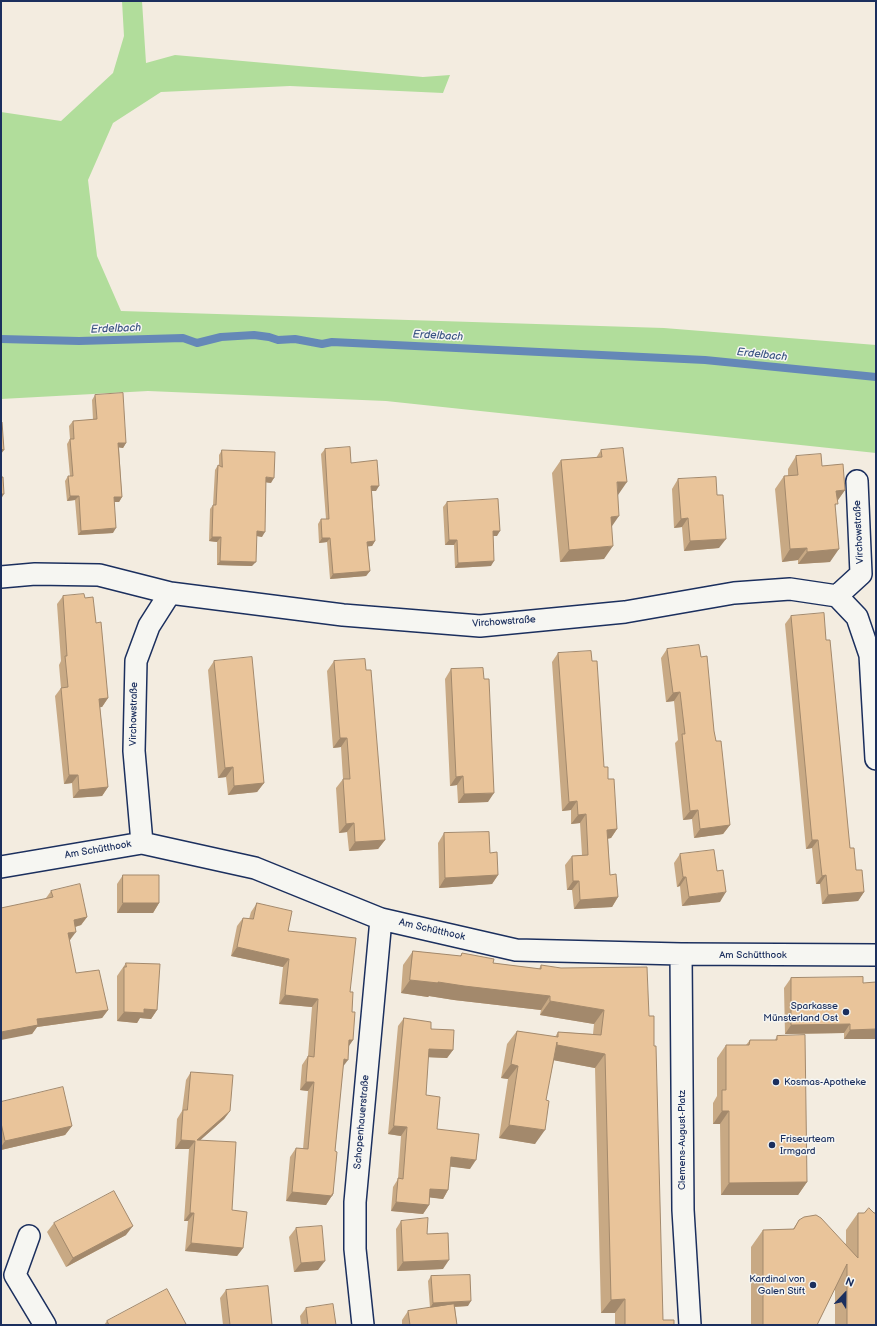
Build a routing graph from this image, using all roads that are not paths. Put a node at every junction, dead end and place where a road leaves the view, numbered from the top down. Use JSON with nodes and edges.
{"nodes":[{"id":1,"x":857,"y":481,"type":"dead end"},
{"id":2,"x":1,"y":577,"type":"edge"},
{"id":3,"x":170,"y":593,"type":"junction"},
{"id":4,"x":837,"y":596,"type":"junction"},
{"id":5,"x":873,"y":655,"type":"edge"},
{"id":6,"x":876,"y":760,"type":"edge"},
{"id":7,"x":142,"y":843,"type":"junction"},
{"id":8,"x":1,"y":867,"type":"edge"},
{"id":9,"x":381,"y":918,"type":"junction"},
{"id":10,"x":681,"y":954,"type":"junction"},
{"id":11,"x":876,"y":956,"type":"edge"},
{"id":12,"x":29,"y":1236,"type":"dead end"},
{"id":13,"x":45,"y":1325,"type":"edge"},
{"id":14,"x":363,"y":1325,"type":"edge"},
{"id":15,"x":690,"y":1325,"type":"edge"}],
"edges":[{"from":1,"to":4,"type":"street","name":"Virchowstraße"},
{"from":2,"to":3,"type":"street","name":"Virchowstraße"},
{"from":3,"to":4,"type":"street","name":"Virchowstraße"},
{"from":3,"to":7,"type":"street","name":"Virchowstraße"},
{"from":4,"to":5,"type":"street"},
{"from":5,"to":6,"type":"street"},
{"from":7,"to":8,"type":"street","name":"Am Schütthook"},
{"from":7,"to":9,"type":"street","name":"Am Schütthook"},
{"from":9,"to":10,"type":"street","name":"Am Schütthook"},
{"from":9,"to":14,"type":"street","name":"Schopenhauerstraße"},
{"from":10,"to":11,"type":"street","name":"Am Schütthook"},
{"from":10,"to":15,"type":"street","name":"Clemens-August-Platz"},
{"from":12,"to":13,"type":"street"}]}
